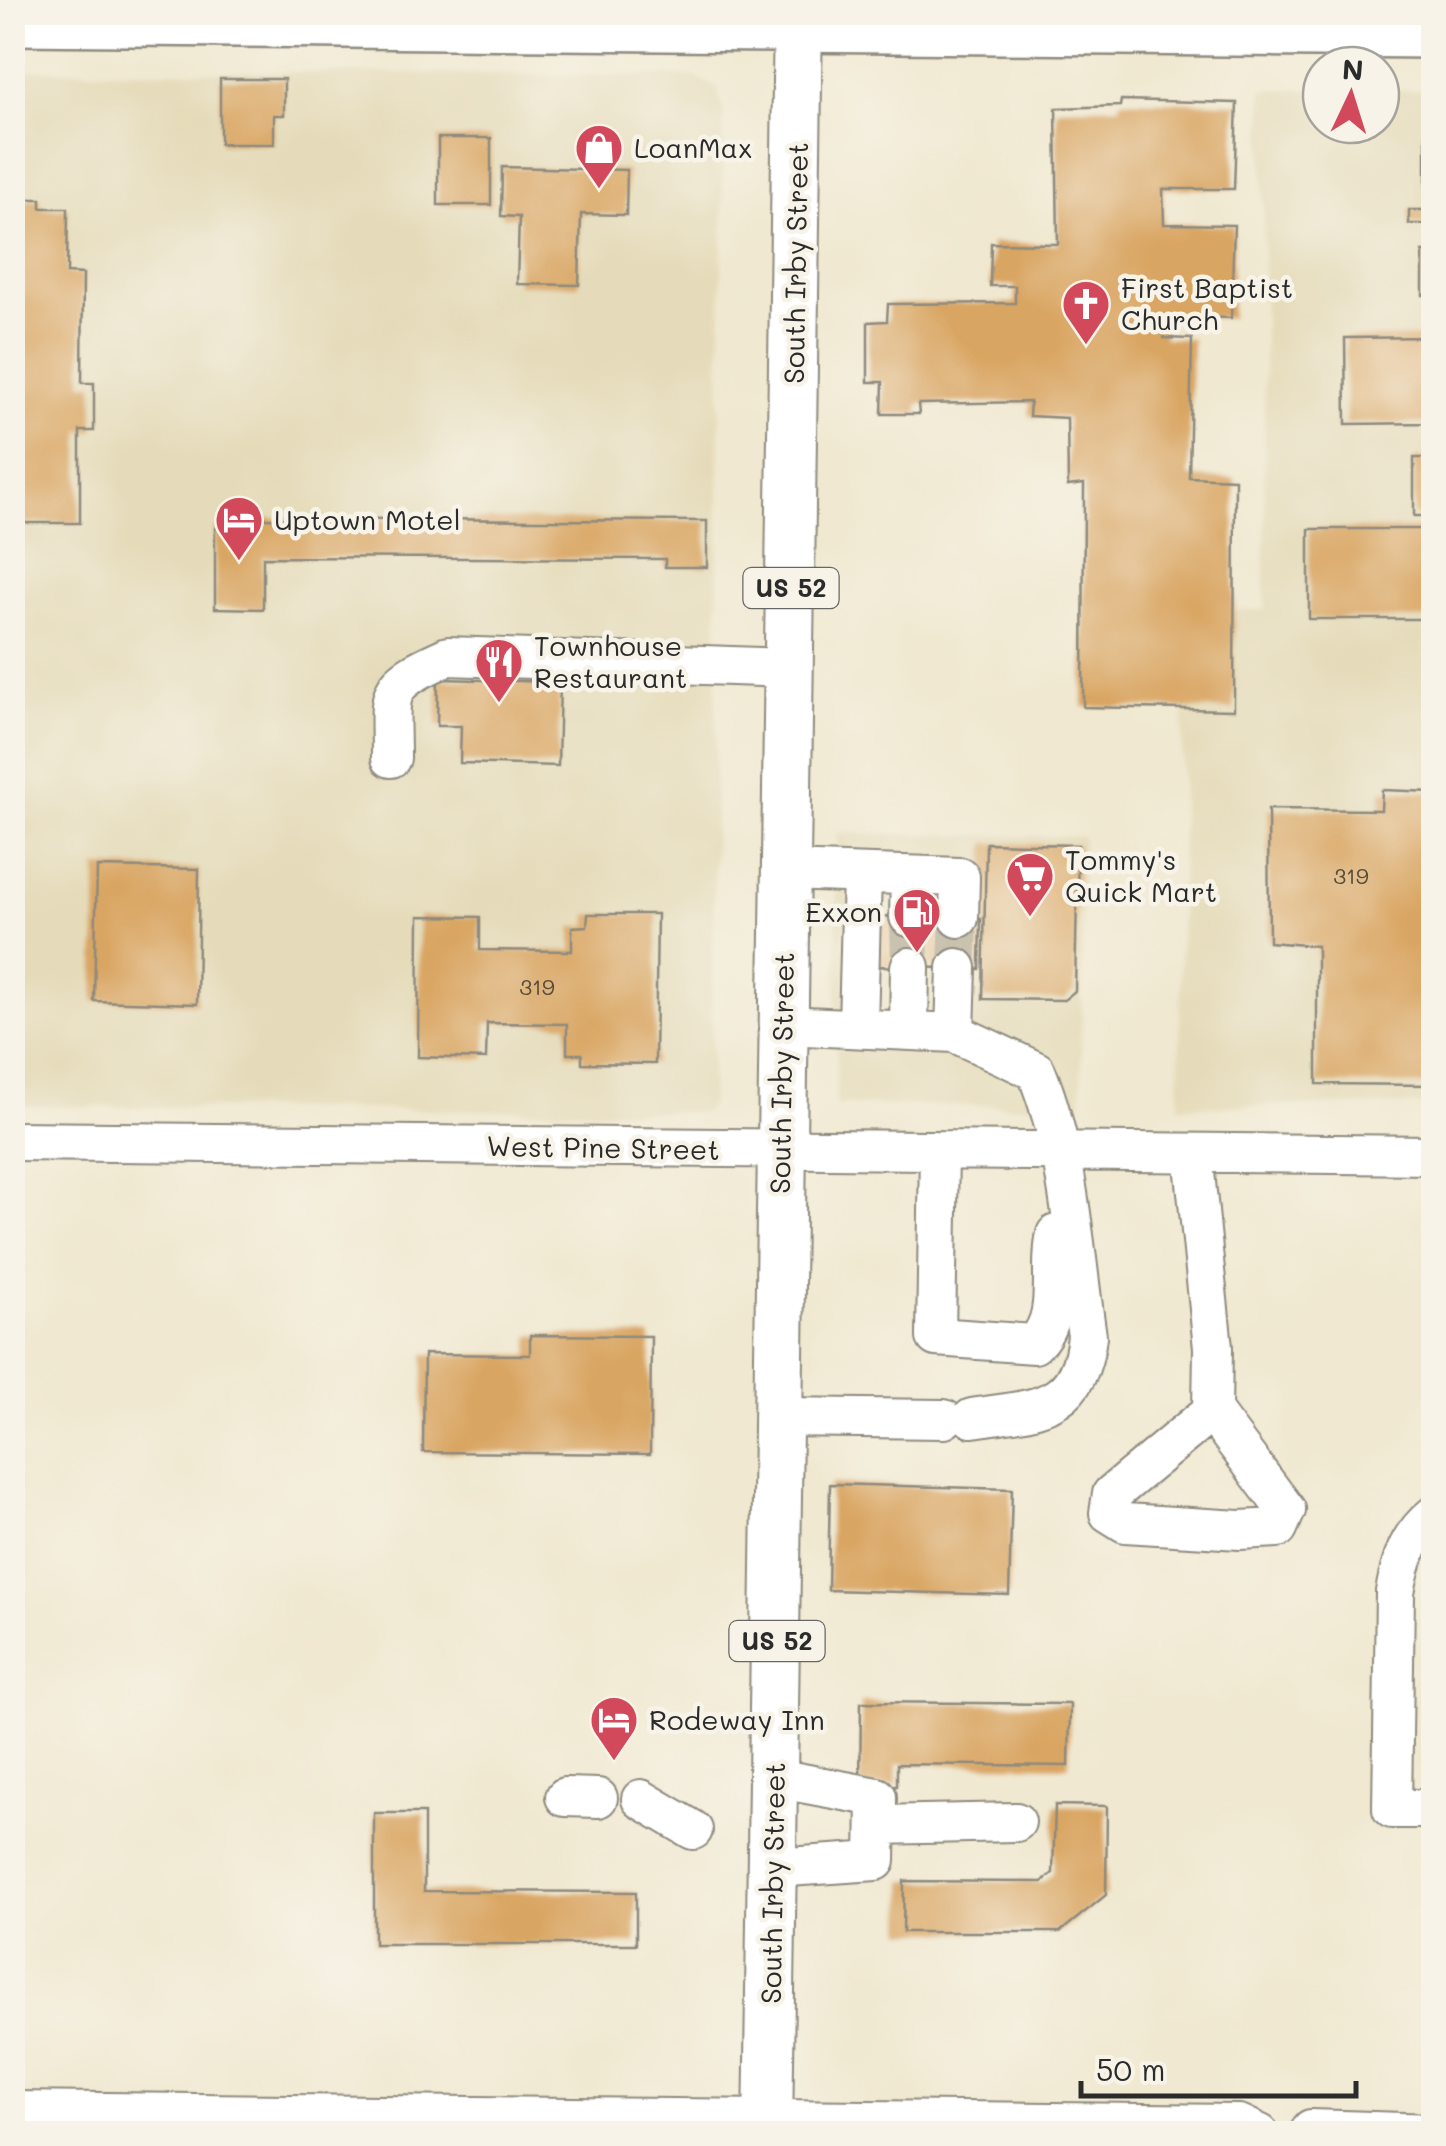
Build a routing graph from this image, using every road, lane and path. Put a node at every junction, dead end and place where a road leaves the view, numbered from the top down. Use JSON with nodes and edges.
{"nodes":[{"id":1,"x":12,"y":17,"type":"edge"},
{"id":2,"x":798,"y":19,"type":"edge"},
{"id":3,"x":1434,"y":30,"type":"edge"},
{"id":4,"x":789,"y":668,"type":"junction"},
{"id":5,"x":391,"y":758,"type":"dead end"},
{"id":6,"x":786,"y":871,"type":"junction"},
{"id":7,"x":862,"y":875,"type":"junction"},
{"id":8,"x":910,"y":876,"type":"junction"},
{"id":9,"x":909,"y":916,"type":"tunnel mouth"},
{"id":10,"x":959,"y":918,"type":"tunnel mouth"},
{"id":11,"x":910,"y":967,"type":"tunnel mouth"},
{"id":12,"x":957,"y":968,"type":"tunnel mouth"},
{"id":13,"x":783,"y":1025,"type":"junction"},
{"id":14,"x":858,"y":1026,"type":"junction"},
{"id":15,"x":909,"y":1028,"type":"junction"},
{"id":16,"x":955,"y":1033,"type":"junction"},
{"id":17,"x":12,"y":1141,"type":"edge"},
{"id":18,"x":780,"y":1150,"type":"junction"},
{"id":19,"x":940,"y":1151,"type":"junction"},
{"id":20,"x":1059,"y":1152,"type":"junction"},
{"id":21,"x":1193,"y":1153,"type":"junction"},
{"id":22,"x":1434,"y":1155,"type":"edge"},
{"id":23,"x":1066,"y":1198,"type":"junction"},
{"id":24,"x":1212,"y":1411,"type":"dead end"},
{"id":25,"x":779,"y":1417,"type":"junction"},
{"id":26,"x":1434,"y":1515,"type":"edge"},
{"id":27,"x":775,"y":1778,"type":"junction"},
{"id":28,"x":642,"y":1799,"type":"dead end"},
{"id":29,"x":1434,"y":1809,"type":"edge"},
{"id":30,"x":1016,"y":1822,"type":"dead end"},
{"id":31,"x":876,"y":1825,"type":"junction"},
{"id":32,"x":693,"y":1830,"type":"dead end"},
{"id":33,"x":772,"y":1868,"type":"junction"},
{"id":34,"x":12,"y":2110,"type":"edge"},
{"id":35,"x":192,"y":2123,"type":"edge"},
{"id":36,"x":272,"y":2123,"type":"edge"},
{"id":37,"x":494,"y":2124,"type":"edge"},
{"id":38,"x":768,"y":2126,"type":"edge"},
{"id":39,"x":1310,"y":2129,"type":"dead end"},
{"id":40,"x":1434,"y":2133,"type":"edge"},
{"id":41,"x":1260,"y":2134,"type":"edge"}],
"edges":[{"from":1,"to":2,"type":"highway"},
{"from":2,"to":3,"type":"highway"},
{"from":2,"to":4,"type":"main road","name":"South Irby Street","number":"US 52"},
{"from":4,"to":5,"type":"street"},
{"from":4,"to":6,"type":"main road","name":"South Irby Street","number":"US 52"},
{"from":6,"to":7,"type":"street"},
{"from":6,"to":13,"type":"main road","name":"South Irby Street","number":"US 52"},
{"from":7,"to":8,"type":"street"},
{"from":7,"to":14,"type":"street"},
{"from":8,"to":9,"type":"street"},
{"from":8,"to":10,"type":"street"},
{"from":11,"to":15,"type":"street"},
{"from":12,"to":16,"type":"street"},
{"from":13,"to":14,"type":"street"},
{"from":13,"to":18,"type":"main road","name":"South Irby Street","number":"US 52"},
{"from":14,"to":15,"type":"street"},
{"from":15,"to":16,"type":"street"},
{"from":16,"to":20,"type":"street"},
{"from":17,"to":18,"type":"street","name":"West Pine Street"},
{"from":18,"to":19,"type":"street","name":"West Pine Street"},
{"from":18,"to":25,"type":"main road","name":"South Irby Street","number":"US 52"},
{"from":19,"to":20,"type":"street","name":"West Pine Street"},
{"from":19,"to":23,"type":"street"},
{"from":20,"to":21,"type":"street","name":"West Pine Street"},
{"from":20,"to":23,"type":"street"},
{"from":21,"to":22,"type":"street","name":"West Pine Street"},
{"from":21,"to":24,"type":"street"},
{"from":23,"to":25,"type":"street"},
{"from":25,"to":27,"type":"main road","name":"South Irby Street","number":"US 52"},
{"from":26,"to":29,"type":"street"},
{"from":27,"to":31,"type":"street"},
{"from":27,"to":33,"type":"main road","name":"South Irby Street","number":"US 52"},
{"from":28,"to":32,"type":"street"},
{"from":30,"to":31,"type":"street"},
{"from":31,"to":33,"type":"street"},
{"from":33,"to":38,"type":"main road","name":"South Irby Street","number":"US 52"},
{"from":34,"to":35,"type":"street"},
{"from":35,"to":36,"type":"street"},
{"from":36,"to":37,"type":"street"},
{"from":37,"to":38,"type":"street"},
{"from":38,"to":41,"type":"street"},
{"from":39,"to":40,"type":"street"}]}
